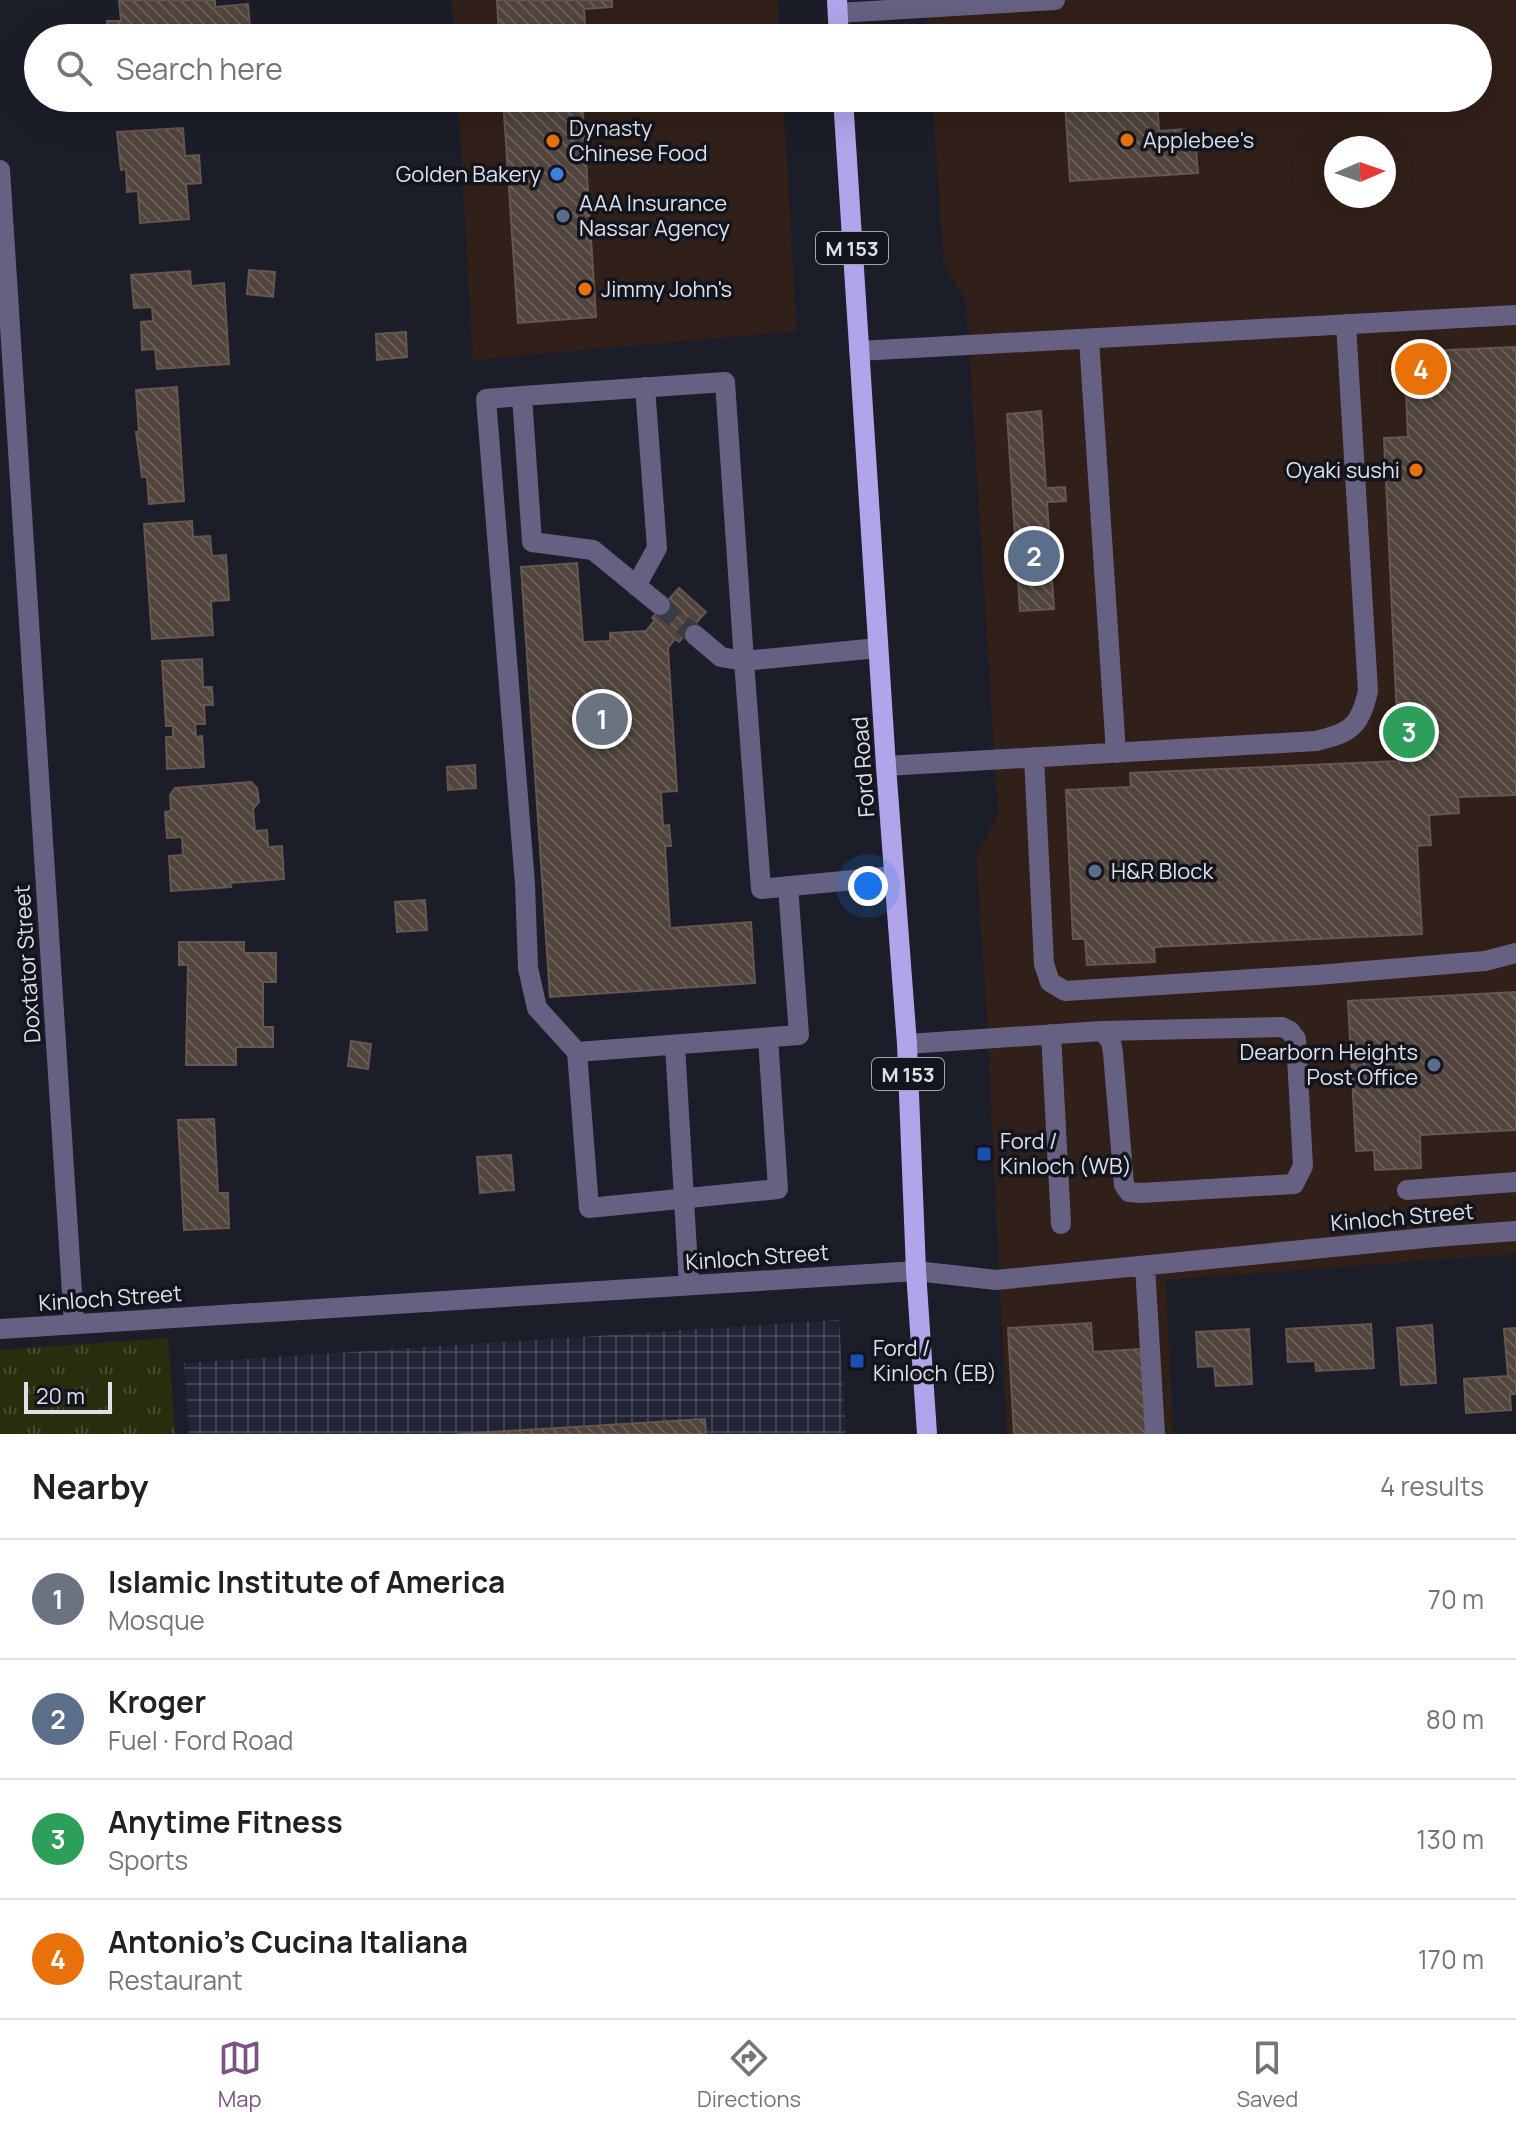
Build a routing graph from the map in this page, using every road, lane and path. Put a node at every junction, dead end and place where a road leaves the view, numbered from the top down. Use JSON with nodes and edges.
{"nodes":[{"id":1,"x":1055,"y":0,"type":"edge"},
{"id":2,"x":837,"y":6,"type":"edge"},
{"id":3,"x":844,"y":112,"type":"edge"},
{"id":4,"x":0,"y":170,"type":"edge"},
{"id":5,"x":1516,"y":315,"type":"edge"},
{"id":6,"x":1346,"y":324,"type":"junction"},
{"id":7,"x":1089,"y":339,"type":"junction"},
{"id":8,"x":859,"y":351,"type":"junction"},
{"id":9,"x":645,"y":387,"type":"junction"},
{"id":10,"x":522,"y":396,"type":"junction"},
{"id":11,"x":636,"y":586,"type":"junction"},
{"id":12,"x":660,"y":605,"type":"tunnel mouth"},
{"id":13,"x":695,"y":635,"type":"tunnel mouth"},
{"id":14,"x":878,"y":648,"type":"junction"},
{"id":15,"x":744,"y":661,"type":"junction"},
{"id":16,"x":1116,"y":753,"type":"junction"},
{"id":17,"x":1034,"y":757,"type":"junction"},
{"id":18,"x":886,"y":766,"type":"junction"},
{"id":19,"x":894,"y":876,"type":"junction"},
{"id":20,"x":788,"y":886,"type":"junction"},
{"id":21,"x":1516,"y":953,"type":"edge"},
{"id":22,"x":1102,"y":1031,"type":"junction"},
{"id":23,"x":1051,"y":1034,"type":"junction"},
{"id":24,"x":768,"y":1038,"type":"junction"},
{"id":25,"x":907,"y":1044,"type":"junction"},
{"id":26,"x":675,"y":1045,"type":"junction"},
{"id":27,"x":577,"y":1052,"type":"junction"},
{"id":28,"x":1516,"y":1182,"type":"edge"},
{"id":29,"x":1407,"y":1190,"type":"dead end"},
{"id":30,"x":683,"y":1199,"type":"junction"},
{"id":31,"x":1061,"y":1224,"type":"dead end"},
{"id":32,"x":1516,"y":1231,"type":"edge"},
{"id":33,"x":1145,"y":1266,"type":"junction"},
{"id":34,"x":916,"y":1271,"type":"junction"},
{"id":35,"x":689,"y":1285,"type":"junction"},
{"id":36,"x":74,"y":1324,"type":"junction"},
{"id":37,"x":0,"y":1329,"type":"edge"},
{"id":38,"x":927,"y":1434,"type":"edge"},
{"id":39,"x":1155,"y":1434,"type":"edge"}],
"edges":[{"from":1,"to":2,"type":"street"},
{"from":3,"to":8,"type":"main road","name":"Ford Road","number":"M 153"},
{"from":4,"to":36,"type":"street","name":"Doxtator Street"},
{"from":5,"to":6,"type":"street"},
{"from":6,"to":7,"type":"street"},
{"from":6,"to":16,"type":"street"},
{"from":7,"to":8,"type":"street"},
{"from":7,"to":16,"type":"street"},
{"from":8,"to":14,"type":"main road","name":"Ford Road","number":"M 153"},
{"from":9,"to":10,"type":"street"},
{"from":9,"to":11,"type":"street"},
{"from":9,"to":15,"type":"street"},
{"from":10,"to":11,"type":"street"},
{"from":10,"to":27,"type":"street"},
{"from":11,"to":12,"type":"street"},
{"from":13,"to":15,"type":"street"},
{"from":14,"to":15,"type":"street"},
{"from":14,"to":18,"type":"main road","name":"Ford Road","number":"M 153"},
{"from":15,"to":20,"type":"street"},
{"from":16,"to":17,"type":"street"},
{"from":17,"to":18,"type":"street"},
{"from":17,"to":21,"type":"street"},
{"from":18,"to":19,"type":"main road","name":"Ford Road","number":"M 153"},
{"from":19,"to":20,"type":"street"},
{"from":19,"to":25,"type":"main road","name":"Ford Road","number":"M 153"},
{"from":20,"to":24,"type":"street"},
{"from":22,"to":22,"type":"street"},
{"from":22,"to":23,"type":"street"},
{"from":23,"to":25,"type":"street"},
{"from":23,"to":31,"type":"street"},
{"from":24,"to":26,"type":"street"},
{"from":24,"to":30,"type":"street"},
{"from":25,"to":34,"type":"main road","name":"Ford Road","number":"M 153"},
{"from":26,"to":27,"type":"street"},
{"from":26,"to":30,"type":"street"},
{"from":27,"to":30,"type":"street"},
{"from":28,"to":29,"type":"street"},
{"from":30,"to":35,"type":"street"},
{"from":32,"to":33,"type":"street","name":"Kinloch Street"},
{"from":33,"to":34,"type":"street","name":"Kinloch Street"},
{"from":33,"to":39,"type":"street"},
{"from":34,"to":35,"type":"street","name":"Kinloch Street"},
{"from":34,"to":38,"type":"main road","name":"Ford Road","number":"M 153"},
{"from":35,"to":36,"type":"street","name":"Kinloch Street"},
{"from":36,"to":37,"type":"street","name":"Kinloch Street"}]}
